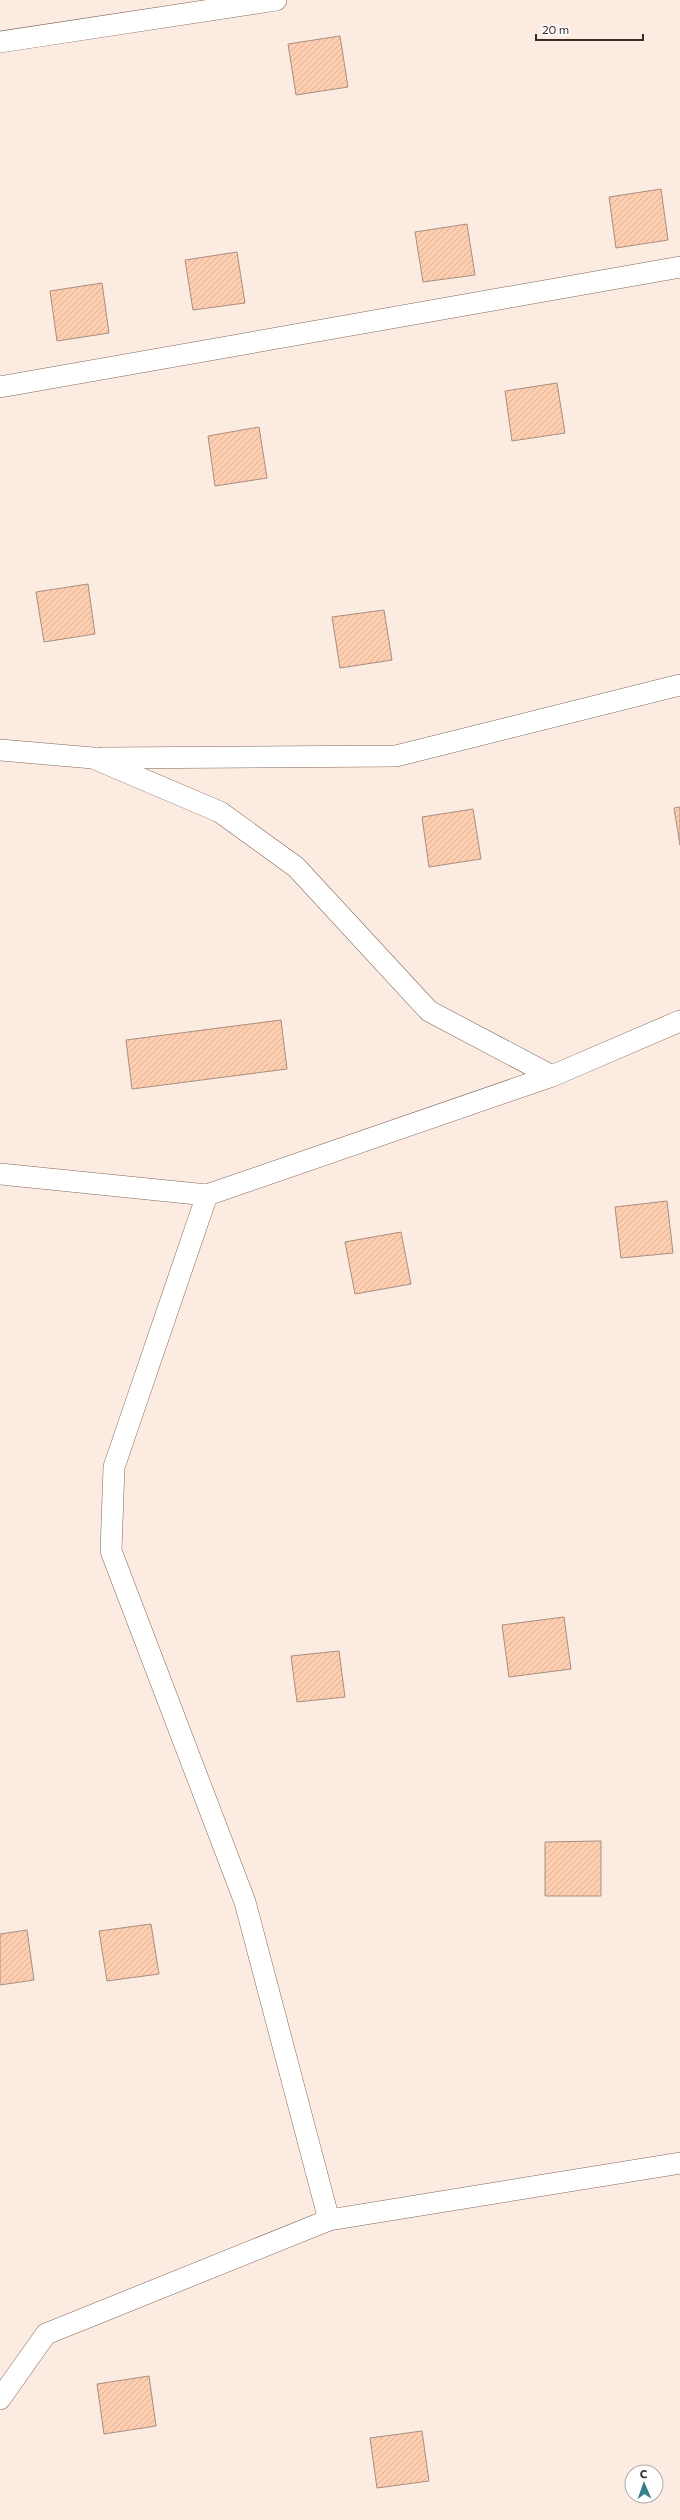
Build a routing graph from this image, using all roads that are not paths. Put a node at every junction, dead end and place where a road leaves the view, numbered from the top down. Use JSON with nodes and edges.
{"nodes":[{"id":1,"x":276,"y":0,"type":"edge"},
{"id":2,"x":0,"y":42,"type":"edge"},
{"id":3,"x":680,"y":267,"type":"edge"},
{"id":4,"x":0,"y":387,"type":"edge"},
{"id":5,"x":680,"y":685,"type":"edge"},
{"id":6,"x":0,"y":750,"type":"edge"},
{"id":7,"x":93,"y":758,"type":"junction"},
{"id":8,"x":680,"y":1021,"type":"edge"},
{"id":9,"x":552,"y":1076,"type":"junction"},
{"id":10,"x":0,"y":1174,"type":"edge"},
{"id":11,"x":207,"y":1195,"type":"junction"},
{"id":12,"x":680,"y":2163,"type":"edge"},
{"id":13,"x":329,"y":2220,"type":"junction"},
{"id":14,"x":0,"y":2399,"type":"edge"}],
"edges":[{"from":1,"to":2,"type":"lane"},
{"from":3,"to":4,"type":"lane"},
{"from":5,"to":7,"type":"lane"},
{"from":6,"to":7,"type":"lane"},
{"from":7,"to":9,"type":"lane"},
{"from":8,"to":9,"type":"lane"},
{"from":9,"to":11,"type":"lane"},
{"from":10,"to":11,"type":"lane"},
{"from":11,"to":13,"type":"lane"},
{"from":12,"to":13,"type":"lane"},
{"from":13,"to":14,"type":"lane"}]}
